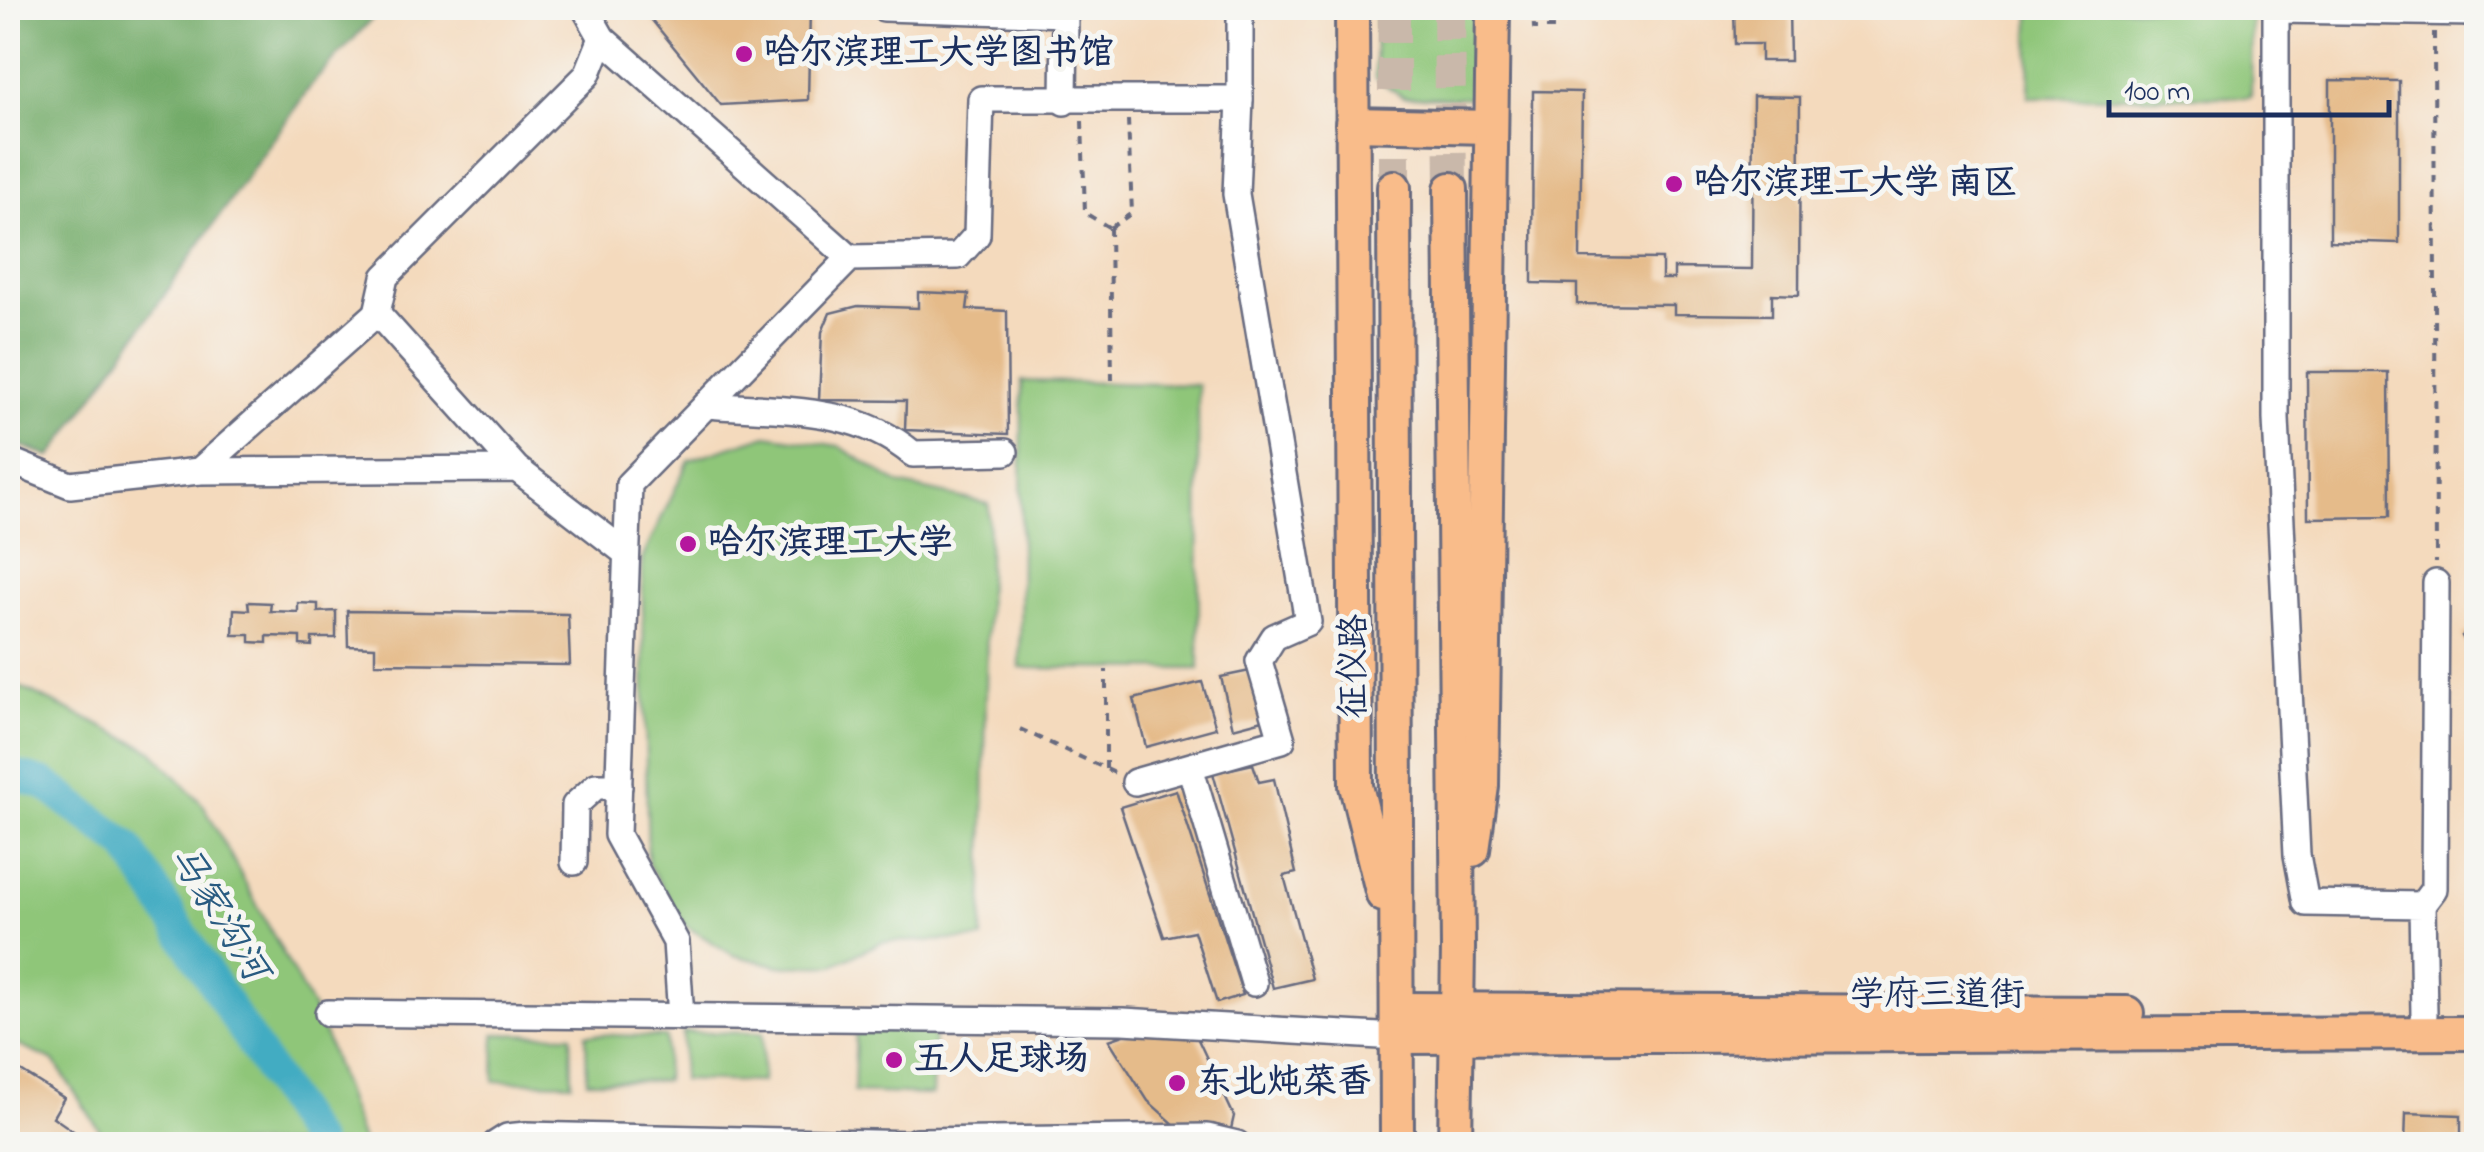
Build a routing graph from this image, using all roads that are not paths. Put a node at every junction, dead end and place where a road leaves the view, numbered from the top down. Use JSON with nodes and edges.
{"nodes":[{"id":1,"x":586,"y":8,"type":"edge"},
{"id":2,"x":884,"y":8,"type":"edge"},
{"id":3,"x":1240,"y":8,"type":"edge"},
{"id":4,"x":1352,"y":8,"type":"edge"},
{"id":5,"x":1493,"y":8,"type":"edge"},
{"id":6,"x":2276,"y":9,"type":"edge"},
{"id":7,"x":2476,"y":12,"type":"edge"},
{"id":8,"x":602,"y":38,"type":"junction"},
{"id":9,"x":1240,"y":99,"type":"junction"},
{"id":10,"x":1073,"y":101,"type":"junction"},
{"id":11,"x":1352,"y":124,"type":"junction"},
{"id":12,"x":1491,"y":128,"type":"junction"},
{"id":13,"x":1394,"y":188,"type":"tunnel mouth"},
{"id":14,"x":1452,"y":189,"type":"tunnel mouth"},
{"id":15,"x":850,"y":258,"type":"junction"},
{"id":16,"x":377,"y":313,"type":"junction"},
{"id":17,"x":706,"y":405,"type":"junction"},
{"id":18,"x":1006,"y":452,"type":"dead end"},
{"id":19,"x":8,"y":460,"type":"edge"},
{"id":20,"x":517,"y":469,"type":"junction"},
{"id":21,"x":199,"y":471,"type":"junction"},
{"id":22,"x":626,"y":553,"type":"junction"},
{"id":23,"x":2436,"y":583,"type":"road end"},
{"id":24,"x":1190,"y":767,"type":"junction"},
{"id":25,"x":1135,"y":782,"type":"road end"},
{"id":26,"x":619,"y":786,"type":"junction"},
{"id":27,"x":574,"y":862,"type":"dead end"},
{"id":28,"x":2422,"y":905,"type":"junction"},
{"id":29,"x":1396,"y":948,"type":"junction"},
{"id":30,"x":1458,"y":948,"type":"junction"},
{"id":31,"x":1254,"y":983,"type":"dead end"},
{"id":32,"x":328,"y":1012,"type":"dead end"},
{"id":33,"x":2476,"y":1014,"type":"edge"},
{"id":34,"x":2424,"y":1015,"type":"junction"},
{"id":35,"x":681,"y":1016,"type":"junction"},
{"id":36,"x":1397,"y":1023,"type":"junction"},
{"id":37,"x":1455,"y":1024,"type":"junction"},
{"id":38,"x":2476,"y":1033,"type":"edge"},
{"id":39,"x":916,"y":1143,"type":"edge"},
{"id":40,"x":496,"y":1144,"type":"edge"},
{"id":41,"x":1237,"y":1144,"type":"edge"},
{"id":42,"x":1397,"y":1144,"type":"edge"},
{"id":43,"x":1455,"y":1144,"type":"edge"}],
"edges":[{"from":1,"to":8,"type":"street"},
{"from":2,"to":10,"type":"street"},
{"from":3,"to":9,"type":"street"},
{"from":4,"to":11,"type":"main road"},
{"from":5,"to":12,"type":"main road"},
{"from":6,"to":7,"type":"street"},
{"from":6,"to":28,"type":"street"},
{"from":8,"to":15,"type":"street"},
{"from":8,"to":16,"type":"street"},
{"from":9,"to":10,"type":"street"},
{"from":9,"to":24,"type":"street"},
{"from":10,"to":15,"type":"street"},
{"from":11,"to":12,"type":"main road"},
{"from":11,"to":29,"type":"main road"},
{"from":12,"to":30,"type":"main road"},
{"from":13,"to":29,"type":"main road","name":"征仪路"},
{"from":14,"to":30,"type":"main road"},
{"from":15,"to":17,"type":"street"},
{"from":16,"to":20,"type":"street"},
{"from":16,"to":21,"type":"street"},
{"from":17,"to":18,"type":"street"},
{"from":17,"to":22,"type":"street"},
{"from":19,"to":21,"type":"street"},
{"from":20,"to":21,"type":"street"},
{"from":20,"to":22,"type":"street"},
{"from":22,"to":26,"type":"street"},
{"from":23,"to":28,"type":"street"},
{"from":24,"to":25,"type":"street"},
{"from":24,"to":31,"type":"street"},
{"from":26,"to":27,"type":"street"},
{"from":26,"to":35,"type":"street"},
{"from":28,"to":34,"type":"street"},
{"from":29,"to":36,"type":"main road","name":"征仪路"},
{"from":30,"to":37,"type":"main road"},
{"from":32,"to":35,"type":"street"},
{"from":33,"to":34,"type":"main road","name":"学府三道街"},
{"from":34,"to":37,"type":"main road","name":"学府三道街"},
{"from":35,"to":36,"type":"street"},
{"from":36,"to":37,"type":"main road","name":"学府三道街"},
{"from":36,"to":42,"type":"main road","name":"征仪路"},
{"from":37,"to":38,"type":"main road","name":"学府三道街"},
{"from":37,"to":43,"type":"main road"},
{"from":39,"to":40,"type":"street"},
{"from":39,"to":41,"type":"street"}]}
